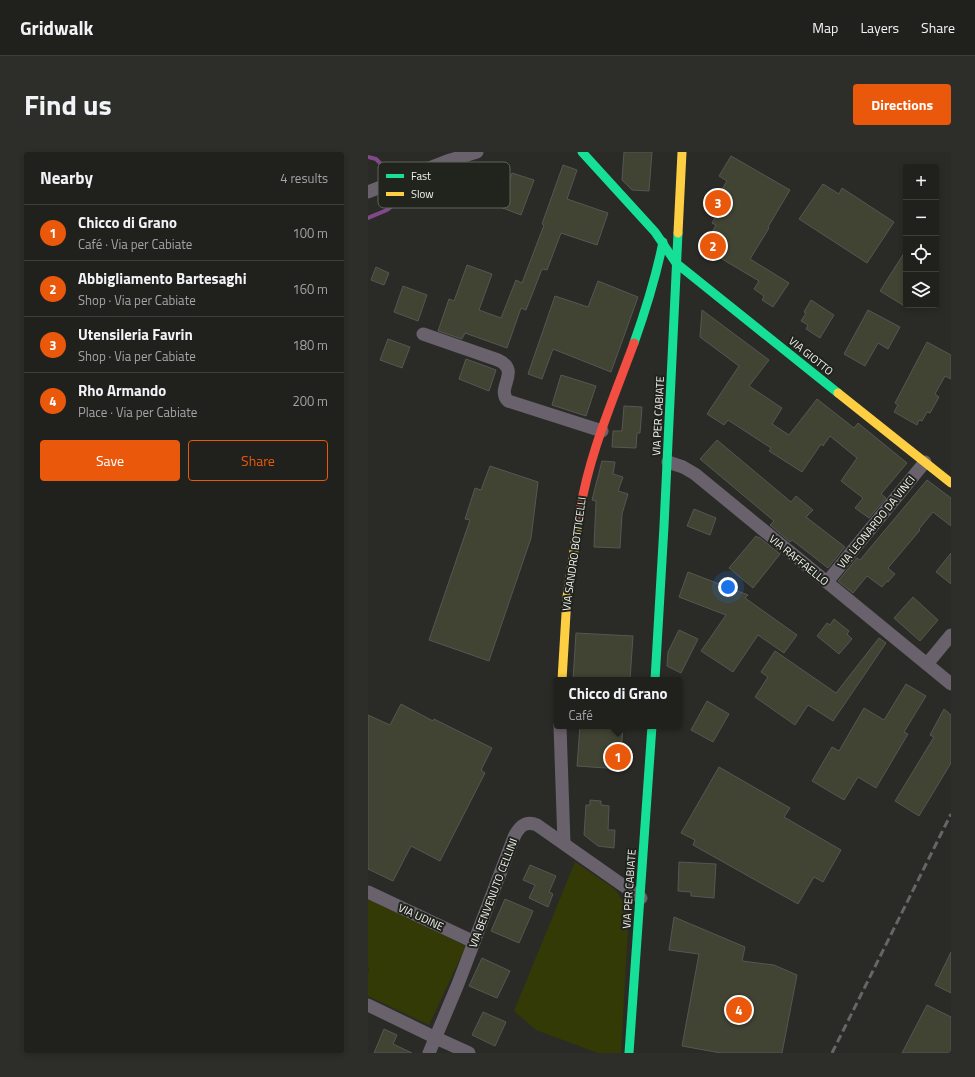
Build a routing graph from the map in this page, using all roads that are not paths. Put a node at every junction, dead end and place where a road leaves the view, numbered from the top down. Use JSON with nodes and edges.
{"nodes":[{"id":1,"x":477,"y":152,"type":"edge"},
{"id":2,"x":582,"y":152,"type":"edge"},
{"id":3,"x":682,"y":152,"type":"edge"},
{"id":4,"x":442,"y":162,"type":"edge"},
{"id":5,"x":378,"y":188,"type":"edge"},
{"id":6,"x":368,"y":192,"type":"edge"},
{"id":7,"x":663,"y":242,"type":"junction"},
{"id":8,"x":676,"y":263,"type":"junction"},
{"id":9,"x":423,"y":334,"type":"dead end"},
{"id":10,"x":602,"y":431,"type":"junction"},
{"id":11,"x":668,"y":462,"type":"junction"},
{"id":12,"x":925,"y":462,"type":"junction"},
{"id":13,"x":951,"y":483,"type":"edge"},
{"id":14,"x":827,"y":582,"type":"junction"},
{"id":15,"x":951,"y":636,"type":"edge"},
{"id":16,"x":927,"y":664,"type":"junction"},
{"id":17,"x":562,"y":677,"type":"edge"},
{"id":18,"x":655,"y":677,"type":"edge"},
{"id":19,"x":951,"y":684,"type":"edge"},
{"id":20,"x":560,"y":729,"type":"edge"},
{"id":21,"x":652,"y":729,"type":"edge"},
{"id":22,"x":564,"y":843,"type":"junction"},
{"id":23,"x":368,"y":892,"type":"edge"},
{"id":24,"x":641,"y":898,"type":"junction"},
{"id":25,"x":474,"y":942,"type":"junction"},
{"id":26,"x":368,"y":1005,"type":"edge"},
{"id":27,"x":436,"y":1038,"type":"junction"},
{"id":28,"x":429,"y":1053,"type":"edge"},
{"id":29,"x":470,"y":1053,"type":"edge"},
{"id":30,"x":630,"y":1053,"type":"edge"}],
"edges":[{"from":1,"to":4,"type":"street"},
{"from":2,"to":7,"type":"street","name":"VIA GIOTTO"},
{"from":3,"to":8,"type":"street","name":"VIA PER CABIATE"},
{"from":5,"to":6,"type":"street"},
{"from":7,"to":8,"type":"street","name":"VIA GIOTTO"},
{"from":7,"to":10,"type":"street","name":"VIA SANDRO BOTTICELLI"},
{"from":8,"to":11,"type":"street","name":"VIA PER CABIATE"},
{"from":8,"to":12,"type":"street","name":"VIA GIOTTO"},
{"from":9,"to":10,"type":"street"},
{"from":10,"to":17,"type":"street","name":"VIA SANDRO BOTTICELLI"},
{"from":11,"to":14,"type":"street","name":"VIA RAFFAELLO"},
{"from":11,"to":18,"type":"street","name":"VIA PER CABIATE"},
{"from":12,"to":13,"type":"street","name":"VIA GIOTTO"},
{"from":12,"to":14,"type":"street","name":"VIA LEONARDO DA VINCI"},
{"from":14,"to":16,"type":"street","name":"VIA RAFFAELLO"},
{"from":15,"to":16,"type":"street"},
{"from":16,"to":19,"type":"street","name":"VIA RAFFAELLO"},
{"from":20,"to":22,"type":"street"},
{"from":21,"to":24,"type":"street","name":"VIA PER CABIATE"},
{"from":22,"to":24,"type":"street","name":"VIA BENVENUTO CELLINI"},
{"from":22,"to":25,"type":"street","name":"VIA BENVENUTO CELLINI"},
{"from":23,"to":25,"type":"street","name":"VIA UDINE"},
{"from":24,"to":30,"type":"street","name":"VIA PER CABIATE"},
{"from":25,"to":27,"type":"street","name":"VIA BENVENUTO CELLINI"},
{"from":26,"to":27,"type":"street"},
{"from":27,"to":28,"type":"street","name":"VIA BENVENUTO CELLINI"},
{"from":27,"to":29,"type":"street"}]}
